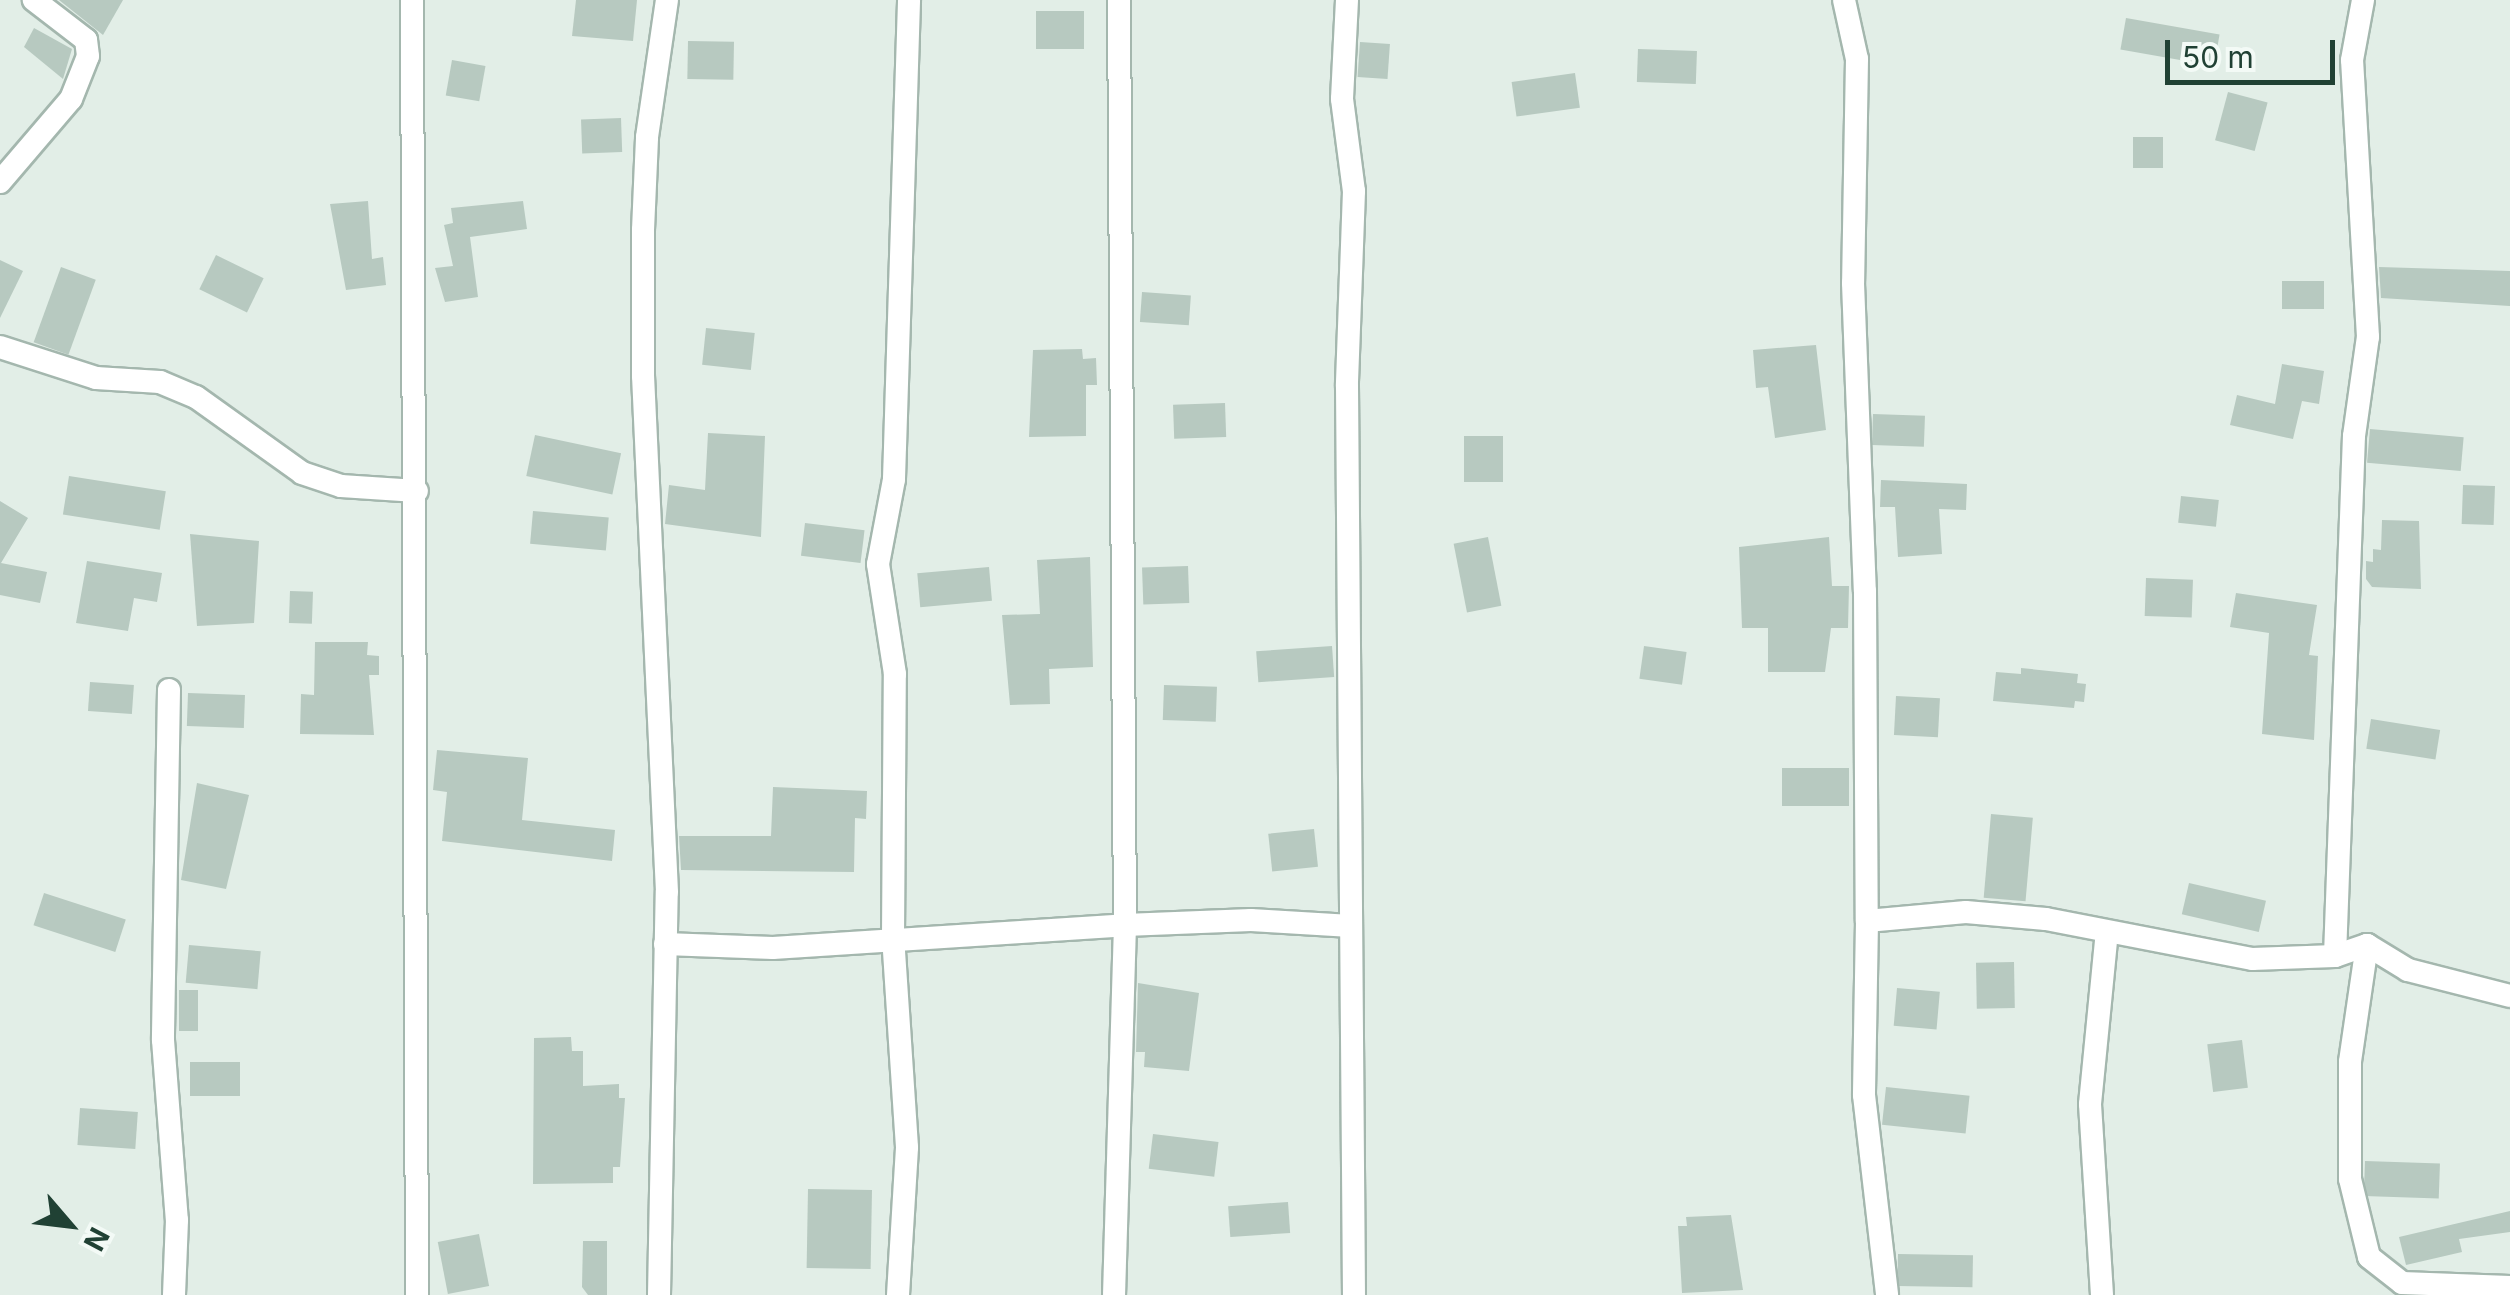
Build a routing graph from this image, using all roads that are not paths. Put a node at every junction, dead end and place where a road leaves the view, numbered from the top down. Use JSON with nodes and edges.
{"nodes":[{"id":1,"x":34,"y":0,"type":"edge"},
{"id":2,"x":412,"y":0,"type":"edge"},
{"id":3,"x":667,"y":0,"type":"edge"},
{"id":4,"x":909,"y":0,"type":"edge"},
{"id":5,"x":1119,"y":0,"type":"edge"},
{"id":6,"x":1347,"y":0,"type":"edge"},
{"id":7,"x":1844,"y":0,"type":"edge"},
{"id":8,"x":2363,"y":0,"type":"edge"},
{"id":9,"x":0,"y":182,"type":"edge"},
{"id":10,"x":0,"y":347,"type":"edge"},
{"id":11,"x":417,"y":491,"type":"junction"},
{"id":12,"x":169,"y":690,"type":"dead end"},
{"id":13,"x":1867,"y":920,"type":"junction"},
{"id":14,"x":1125,"y":925,"type":"junction"},
{"id":15,"x":1351,"y":926,"type":"junction"},
{"id":16,"x":2107,"y":932,"type":"junction"},
{"id":17,"x":893,"y":937,"type":"junction"},
{"id":18,"x":665,"y":944,"type":"junction"},
{"id":19,"x":2367,"y":945,"type":"junction"},
{"id":20,"x":2335,"y":956,"type":"junction"},
{"id":21,"x":2510,"y":996,"type":"edge"},
{"id":22,"x":2510,"y":1287,"type":"edge"},
{"id":23,"x":174,"y":1295,"type":"edge"},
{"id":24,"x":417,"y":1295,"type":"edge"},
{"id":25,"x":659,"y":1295,"type":"edge"},
{"id":26,"x":898,"y":1295,"type":"edge"},
{"id":27,"x":1114,"y":1295,"type":"edge"},
{"id":28,"x":1354,"y":1295,"type":"edge"},
{"id":29,"x":1888,"y":1295,"type":"edge"},
{"id":30,"x":2102,"y":1295,"type":"edge"}],
"edges":[{"from":1,"to":9,"type":"street"},
{"from":2,"to":11,"type":"street"},
{"from":3,"to":18,"type":"street"},
{"from":4,"to":17,"type":"street"},
{"from":5,"to":14,"type":"street"},
{"from":6,"to":15,"type":"street"},
{"from":7,"to":13,"type":"street"},
{"from":8,"to":20,"type":"street"},
{"from":10,"to":11,"type":"street"},
{"from":11,"to":24,"type":"street"},
{"from":12,"to":23,"type":"street"},
{"from":13,"to":16,"type":"street"},
{"from":13,"to":29,"type":"street"},
{"from":14,"to":15,"type":"street"},
{"from":14,"to":17,"type":"street"},
{"from":14,"to":27,"type":"street"},
{"from":15,"to":28,"type":"street"},
{"from":16,"to":20,"type":"street"},
{"from":16,"to":30,"type":"street"},
{"from":17,"to":18,"type":"street"},
{"from":17,"to":26,"type":"street"},
{"from":18,"to":25,"type":"street"},
{"from":19,"to":20,"type":"street"},
{"from":19,"to":21,"type":"street"},
{"from":19,"to":22,"type":"street"}]}
